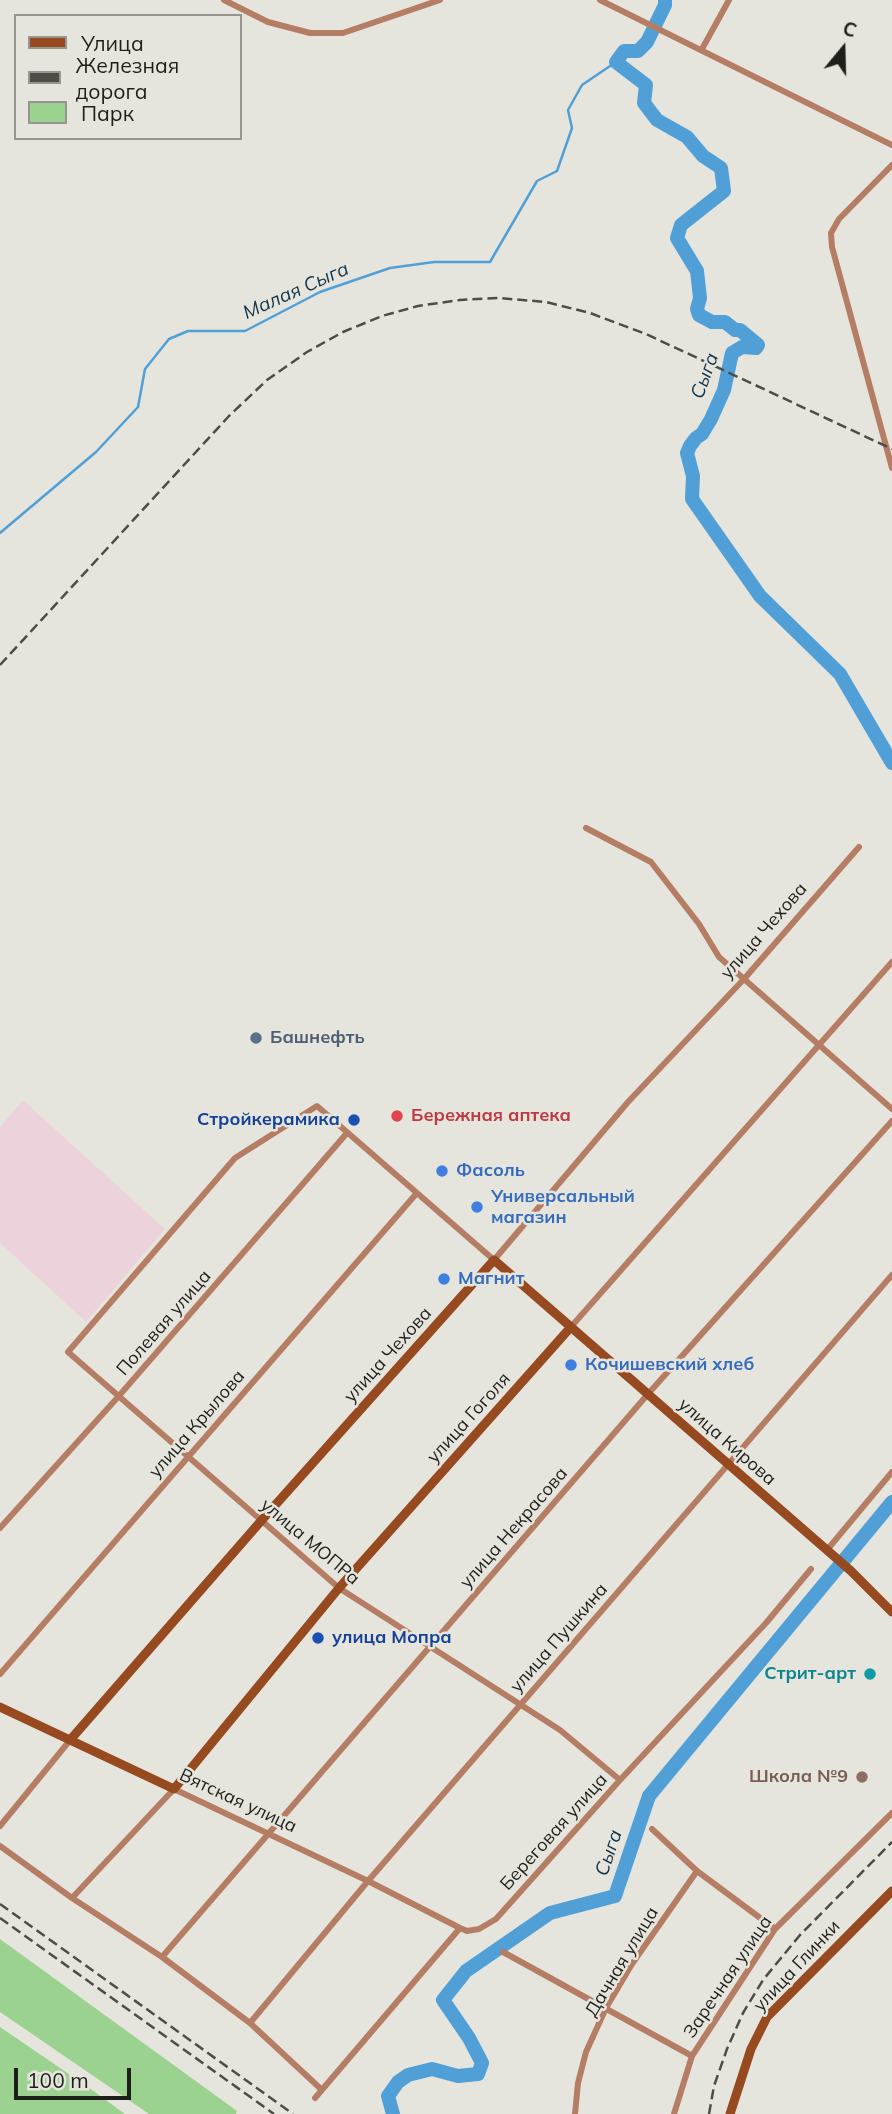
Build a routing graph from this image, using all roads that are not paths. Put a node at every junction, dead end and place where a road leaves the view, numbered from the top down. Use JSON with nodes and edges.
{"nodes":[{"id":1,"x":224,"y":0,"type":"edge"},
{"id":2,"x":440,"y":0,"type":"edge"},
{"id":3,"x":600,"y":0,"type":"edge"},
{"id":4,"x":730,"y":0,"type":"edge"},
{"id":5,"x":426,"y":2,"type":"edge"},
{"id":6,"x":702,"y":49,"type":"junction"},
{"id":7,"x":892,"y":145,"type":"edge"},
{"id":8,"x":892,"y":165,"type":"edge"},
{"id":9,"x":892,"y":468,"type":"edge"},
{"id":10,"x":586,"y":828,"type":"dead end"},
{"id":11,"x":859,"y":846,"type":"dead end"},
{"id":12,"x":892,"y":962,"type":"edge"},
{"id":13,"x":744,"y":979,"type":"junction"},
{"id":14,"x":819,"y":1044,"type":"junction"},
{"id":15,"x":892,"y":1109,"type":"edge"},
{"id":16,"x":892,"y":1121,"type":"edge"},
{"id":17,"x":347,"y":1133,"type":"junction"},
{"id":18,"x":416,"y":1194,"type":"junction"},
{"id":19,"x":494,"y":1260,"type":"junction"},
{"id":20,"x":892,"y":1275,"type":"edge"},
{"id":21,"x":570,"y":1328,"type":"junction"},
{"id":22,"x":68,"y":1352,"type":"joint"},
{"id":23,"x":648,"y":1394,"type":"junction"},
{"id":24,"x":118,"y":1397,"type":"junction"},
{"id":25,"x":187,"y":1456,"type":"junction"},
{"id":26,"x":727,"y":1464,"type":"junction"},
{"id":27,"x":892,"y":1472,"type":"edge"},
{"id":28,"x":261,"y":1521,"type":"junction"},
{"id":29,"x":0,"y":1528,"type":"edge"},
{"id":30,"x":827,"y":1550,"type":"junction"},
{"id":31,"x":811,"y":1569,"type":"dead end"},
{"id":32,"x":339,"y":1588,"type":"junction"},
{"id":33,"x":892,"y":1612,"type":"edge"},
{"id":34,"x":432,"y":1646,"type":"junction"},
{"id":35,"x":0,"y":1674,"type":"edge"},
{"id":36,"x":521,"y":1704,"type":"junction"},
{"id":37,"x":0,"y":1707,"type":"edge"},
{"id":38,"x":71,"y":1739,"type":"junction"},
{"id":39,"x":620,"y":1780,"type":"junction"},
{"id":40,"x":174,"y":1788,"type":"junction"},
{"id":41,"x":892,"y":1813,"type":"edge"},
{"id":42,"x":0,"y":1826,"type":"edge"},
{"id":43,"x":652,"y":1829,"type":"dead end"},
{"id":44,"x":270,"y":1833,"type":"junction"},
{"id":45,"x":0,"y":1846,"type":"edge"},
{"id":46,"x":697,"y":1871,"type":"junction"},
{"id":47,"x":368,"y":1881,"type":"junction"},
{"id":48,"x":892,"y":1891,"type":"edge"},
{"id":49,"x":72,"y":1898,"type":"junction"},
{"id":50,"x":460,"y":1928,"type":"junction"},
{"id":51,"x":775,"y":1929,"type":"junction"},
{"id":52,"x":503,"y":1952,"type":"dead end"},
{"id":53,"x":162,"y":1957,"type":"junction"},
{"id":54,"x":606,"y":2008,"type":"junction"},
{"id":55,"x":250,"y":2022,"type":"junction"},
{"id":56,"x":692,"y":2056,"type":"junction"},
{"id":57,"x":322,"y":2090,"type":"junction"},
{"id":58,"x":315,"y":2098,"type":"dead end"},
{"id":59,"x":575,"y":2114,"type":"edge"},
{"id":60,"x":674,"y":2114,"type":"edge"},
{"id":61,"x":730,"y":2114,"type":"edge"}],
"edges":[{"from":1,"to":5,"type":"street"},
{"from":2,"to":5,"type":"street"},
{"from":3,"to":6,"type":"street"},
{"from":4,"to":6,"type":"street"},
{"from":6,"to":7,"type":"street"},
{"from":8,"to":9,"type":"street"},
{"from":10,"to":13,"type":"street"},
{"from":11,"to":13,"type":"street","name":"улица Чехова"},
{"from":12,"to":14,"type":"street","name":"улица Гоголя"},
{"from":13,"to":14,"type":"street"},
{"from":13,"to":19,"type":"street","name":"улица Чехова"},
{"from":14,"to":15,"type":"street"},
{"from":14,"to":21,"type":"street","name":"улица Гоголя"},
{"from":16,"to":23,"type":"street","name":"улица Некрасова"},
{"from":17,"to":18,"type":"street","name":"улица Кирова"},
{"from":17,"to":22,"type":"street","name":"улица Кирова"},
{"from":17,"to":24,"type":"street","name":"Полевая улица"},
{"from":18,"to":19,"type":"street","name":"улица Кирова"},
{"from":18,"to":25,"type":"street","name":"улица Крылова"},
{"from":19,"to":21,"type":"main road","name":"улица Кирова"},
{"from":19,"to":28,"type":"main road","name":"улица Чехова"},
{"from":20,"to":26,"type":"street","name":"улица Пушкина"},
{"from":21,"to":23,"type":"main road","name":"улица Кирова"},
{"from":21,"to":32,"type":"main road","name":"улица Гоголя"},
{"from":22,"to":24,"type":"street","name":"улица МОПРа"},
{"from":23,"to":26,"type":"main road","name":"улица Кирова"},
{"from":23,"to":34,"type":"street","name":"улица Некрасова"},
{"from":24,"to":25,"type":"street","name":"улица МОПРа"},
{"from":24,"to":29,"type":"street","name":"Полевая улица"},
{"from":25,"to":28,"type":"street","name":"улица МОПРа"},
{"from":25,"to":35,"type":"street","name":"улица Крылова"},
{"from":26,"to":30,"type":"main road","name":"улица Кирова"},
{"from":26,"to":36,"type":"street","name":"улица Пушкина"},
{"from":27,"to":30,"type":"street"},
{"from":28,"to":32,"type":"street","name":"улица МОПРа"},
{"from":28,"to":38,"type":"main road","name":"улица Чехова"},
{"from":30,"to":33,"type":"main road","name":"улица Кирова"},
{"from":31,"to":39,"type":"street","name":"Береговая улица"},
{"from":32,"to":34,"type":"street","name":"улица МОПРа"},
{"from":32,"to":40,"type":"main road","name":"улица Гоголя"},
{"from":34,"to":36,"type":"street","name":"улица МОПРа"},
{"from":34,"to":44,"type":"street","name":"улица Некрасова"},
{"from":36,"to":39,"type":"street","name":"улица МОПРа"},
{"from":36,"to":47,"type":"street","name":"улица Пушкина"},
{"from":37,"to":38,"type":"main road","name":"Вятская улица"},
{"from":38,"to":40,"type":"main road","name":"Вятская улица"},
{"from":38,"to":42,"type":"street","name":"улица Чехова"},
{"from":39,"to":50,"type":"street","name":"Береговая улица"},
{"from":40,"to":44,"type":"street","name":"Вятская улица"},
{"from":40,"to":49,"type":"street","name":"улица Гоголя"},
{"from":41,"to":51,"type":"street","name":"Заречная улица"},
{"from":43,"to":46,"type":"street"},
{"from":44,"to":47,"type":"street","name":"Вятская улица"},
{"from":44,"to":53,"type":"street","name":"улица Некрасова"},
{"from":45,"to":49,"type":"street"},
{"from":46,"to":51,"type":"street"},
{"from":46,"to":54,"type":"street","name":"Дачная улица"},
{"from":47,"to":50,"type":"street","name":"Вятская улица"},
{"from":47,"to":55,"type":"street","name":"улица Пушкина"},
{"from":48,"to":61,"type":"main road","name":"улица Глинки"},
{"from":49,"to":53,"type":"street"},
{"from":50,"to":57,"type":"street"},
{"from":51,"to":56,"type":"street","name":"Заречная улица"},
{"from":52,"to":54,"type":"street"},
{"from":53,"to":55,"type":"street"},
{"from":54,"to":56,"type":"street"},
{"from":54,"to":59,"type":"street","name":"Дачная улица"},
{"from":55,"to":57,"type":"street"},
{"from":56,"to":60,"type":"street","name":"Заречная улица"},
{"from":57,"to":58,"type":"street"}]}
